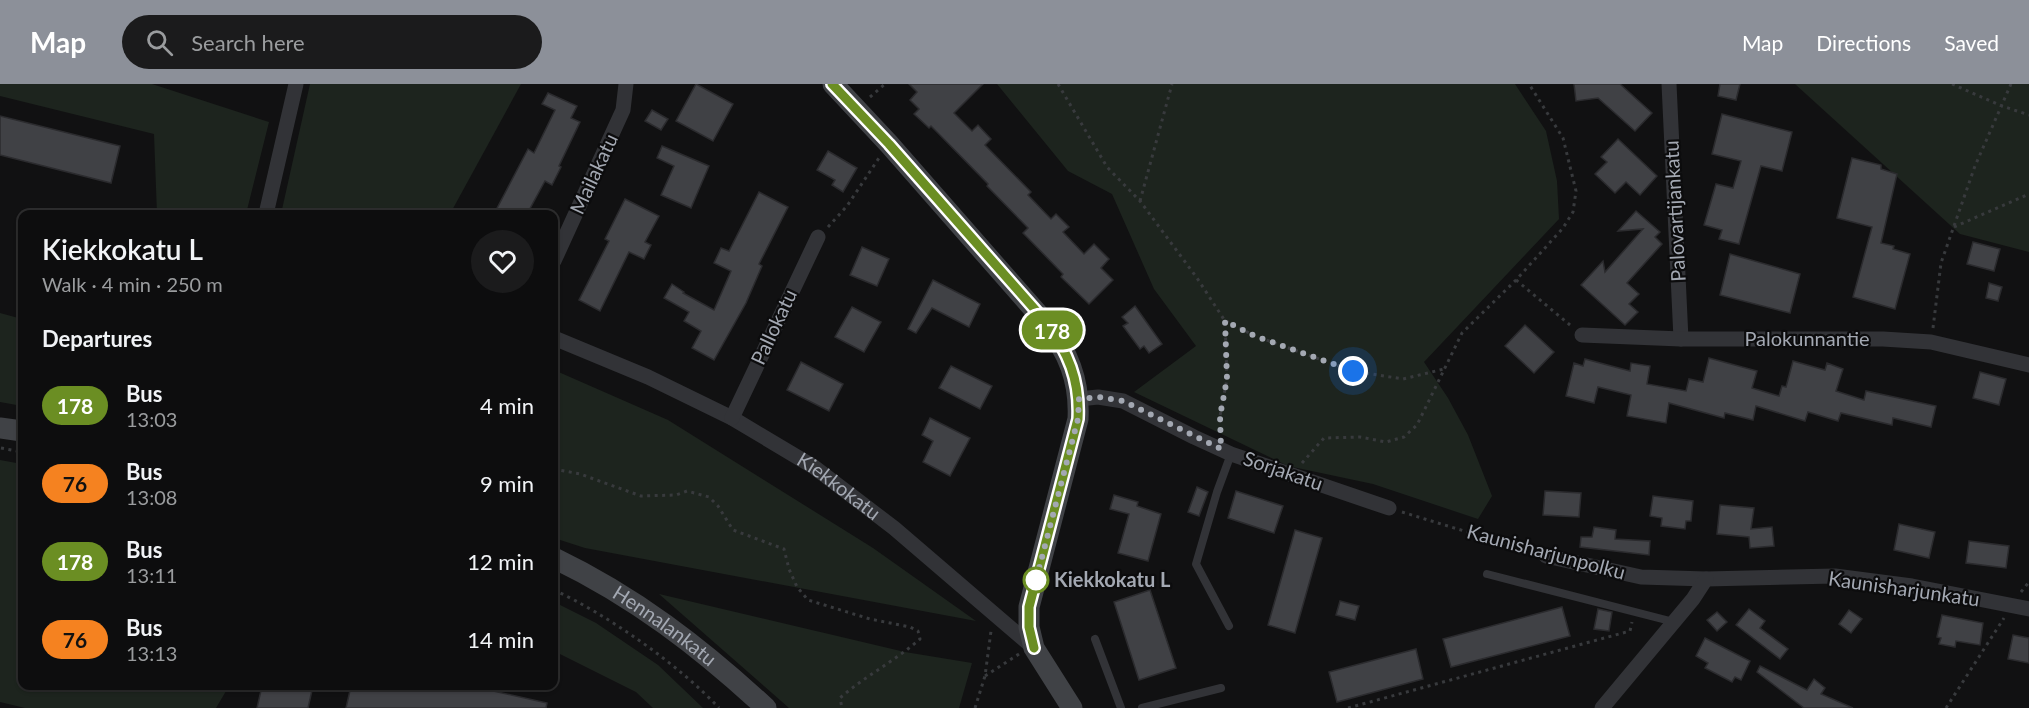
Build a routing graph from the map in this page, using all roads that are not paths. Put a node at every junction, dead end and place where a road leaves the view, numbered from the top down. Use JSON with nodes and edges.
{"nodes":[{"id":1,"x":296,"y":84,"type":"edge"},
{"id":2,"x":626,"y":84,"type":"edge"},
{"id":3,"x":832,"y":84,"type":"edge"},
{"id":4,"x":1669,"y":84,"type":"edge"},
{"id":5,"x":267,"y":210,"type":"edge"},
{"id":6,"x":818,"y":237,"type":"road end"},
{"id":7,"x":558,"y":252,"type":"edge"},
{"id":8,"x":1582,"y":335,"type":"road end"},
{"id":9,"x":1681,"y":339,"type":"junction"},
{"id":10,"x":558,"y":340,"type":"edge"},
{"id":11,"x":2029,"y":365,"type":"edge"},
{"id":12,"x":1079,"y":399,"type":"junction"},
{"id":13,"x":732,"y":418,"type":"junction"},
{"id":14,"x":0,"y":428,"type":"edge"},
{"id":15,"x":18,"y":430,"type":"edge"},
{"id":16,"x":1226,"y":451,"type":"junction"},
{"id":17,"x":1389,"y":508,"type":"road end"},
{"id":18,"x":1546,"y":556,"type":"road end"},
{"id":19,"x":558,"y":560,"type":"edge"},
{"id":20,"x":1487,"y":574,"type":"dead end"},
{"id":21,"x":1707,"y":579,"type":"junction"},
{"id":22,"x":2029,"y":609,"type":"edge"},
{"id":23,"x":1674,"y":622,"type":"junction"},
{"id":24,"x":1229,"y":626,"type":"dead end"},
{"id":25,"x":1095,"y":639,"type":"dead end"},
{"id":26,"x":1034,"y":648,"type":"junction"},
{"id":27,"x":1221,"y":688,"type":"dead end"},
{"id":28,"x":766,"y":708,"type":"edge"},
{"id":29,"x":1072,"y":708,"type":"edge"},
{"id":30,"x":1121,"y":708,"type":"edge"},
{"id":31,"x":1142,"y":708,"type":"edge"},
{"id":32,"x":1602,"y":708,"type":"edge"}],
"edges":[{"from":1,"to":5,"type":"street"},
{"from":2,"to":7,"type":"street","name":"Mailakatu"},
{"from":3,"to":12,"type":"street"},
{"from":4,"to":9,"type":"street","name":"Palovartijankatu"},
{"from":6,"to":13,"type":"street","name":"Pallokatu"},
{"from":8,"to":9,"type":"street","name":"Palokunnantie"},
{"from":9,"to":11,"type":"street","name":"Palokunnantie"},
{"from":10,"to":13,"type":"street","name":"Kiekkokatu"},
{"from":12,"to":16,"type":"street","name":"Sorjakatu"},
{"from":12,"to":26,"type":"street"},
{"from":13,"to":26,"type":"street","name":"Kiekkokatu"},
{"from":14,"to":15,"type":"street"},
{"from":16,"to":17,"type":"street","name":"Sorjakatu"},
{"from":16,"to":24,"type":"lane"},
{"from":18,"to":21,"type":"street","name":"Kaunisharjunpolku"},
{"from":19,"to":28,"type":"street","name":"Hennalankatu"},
{"from":20,"to":23,"type":"lane"},
{"from":21,"to":22,"type":"street","name":"Kaunisharjunkatu"},
{"from":21,"to":23,"type":"street"},
{"from":23,"to":32,"type":"street"},
{"from":25,"to":30,"type":"lane"},
{"from":26,"to":29,"type":"street","name":"Kiekkokatu"},
{"from":27,"to":31,"type":"lane"}]}
